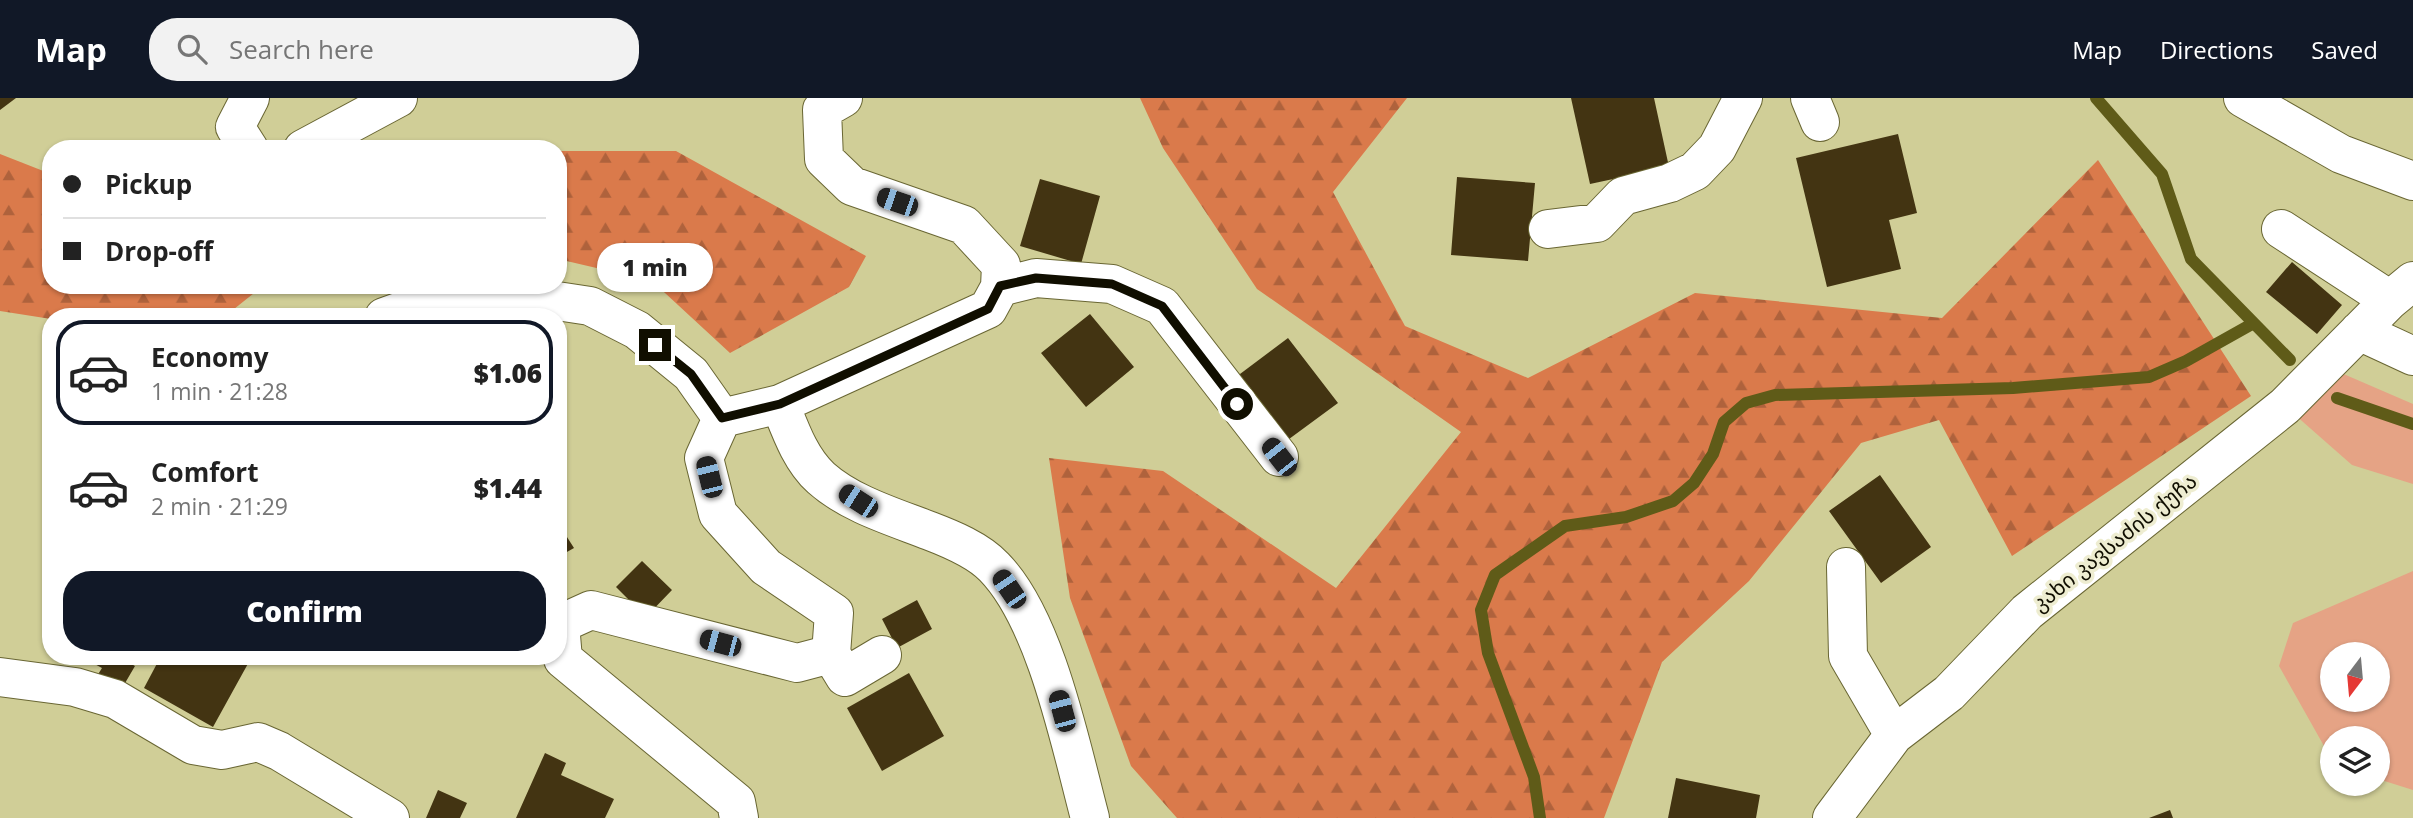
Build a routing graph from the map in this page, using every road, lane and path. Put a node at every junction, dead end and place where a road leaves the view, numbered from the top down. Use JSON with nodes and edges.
{"nodes":[{"id":1,"x":250,"y":98,"type":"edge"},
{"id":2,"x":398,"y":98,"type":"edge"},
{"id":3,"x":843,"y":98,"type":"edge"},
{"id":4,"x":1743,"y":98,"type":"edge"},
{"id":5,"x":2243,"y":98,"type":"edge"},
{"id":6,"x":243,"y":140,"type":"edge"},
{"id":7,"x":320,"y":140,"type":"edge"},
{"id":8,"x":2413,"y":181,"type":"edge"},
{"id":9,"x":1548,"y":229,"type":"dead end"},
{"id":10,"x":2281,"y":229,"type":"dead end"},
{"id":11,"x":1000,"y":286,"type":"junction"},
{"id":12,"x":2402,"y":290,"type":"edge"},
{"id":13,"x":408,"y":308,"type":"edge"},
{"id":14,"x":2359,"y":331,"type":"junction"},
{"id":15,"x":2413,"y":356,"type":"edge"},
{"id":16,"x":780,"y":404,"type":"junction"},
{"id":17,"x":722,"y":418,"type":"junction"},
{"id":18,"x":1279,"y":457,"type":"dead end"},
{"id":19,"x":1846,"y":567,"type":"dead end"},
{"id":20,"x":567,"y":621,"type":"edge"},
{"id":21,"x":831,"y":654,"type":"junction"},
{"id":22,"x":882,"y":655,"type":"dead end"},
{"id":23,"x":567,"y":662,"type":"edge"},
{"id":24,"x":0,"y":677,"type":"edge"},
{"id":25,"x":1894,"y":735,"type":"junction"},
{"id":26,"x":390,"y":818,"type":"edge"},
{"id":27,"x":739,"y":818,"type":"edge"},
{"id":28,"x":1090,"y":818,"type":"edge"},
{"id":29,"x":1832,"y":818,"type":"edge"}],
"edges":[{"from":1,"to":6,"type":"street"},
{"from":2,"to":7,"type":"street"},
{"from":3,"to":11,"type":"street"},
{"from":4,"to":9,"type":"street"},
{"from":5,"to":8,"type":"street"},
{"from":10,"to":12,"type":"street"},
{"from":11,"to":16,"type":"street"},
{"from":11,"to":18,"type":"street"},
{"from":12,"to":14,"type":"street","name":"კახი კავსაძის ქუჩა"},
{"from":13,"to":17,"type":"street"},
{"from":14,"to":15,"type":"street"},
{"from":14,"to":25,"type":"street","name":"კახი კავსაძის ქუჩა"},
{"from":16,"to":17,"type":"street"},
{"from":16,"to":28,"type":"street"},
{"from":17,"to":21,"type":"street"},
{"from":19,"to":25,"type":"street"},
{"from":20,"to":21,"type":"street"},
{"from":21,"to":22,"type":"street"},
{"from":23,"to":27,"type":"street"},
{"from":24,"to":26,"type":"street"},
{"from":25,"to":29,"type":"street","name":"კახი კავსაძის ქუჩა"}]}
